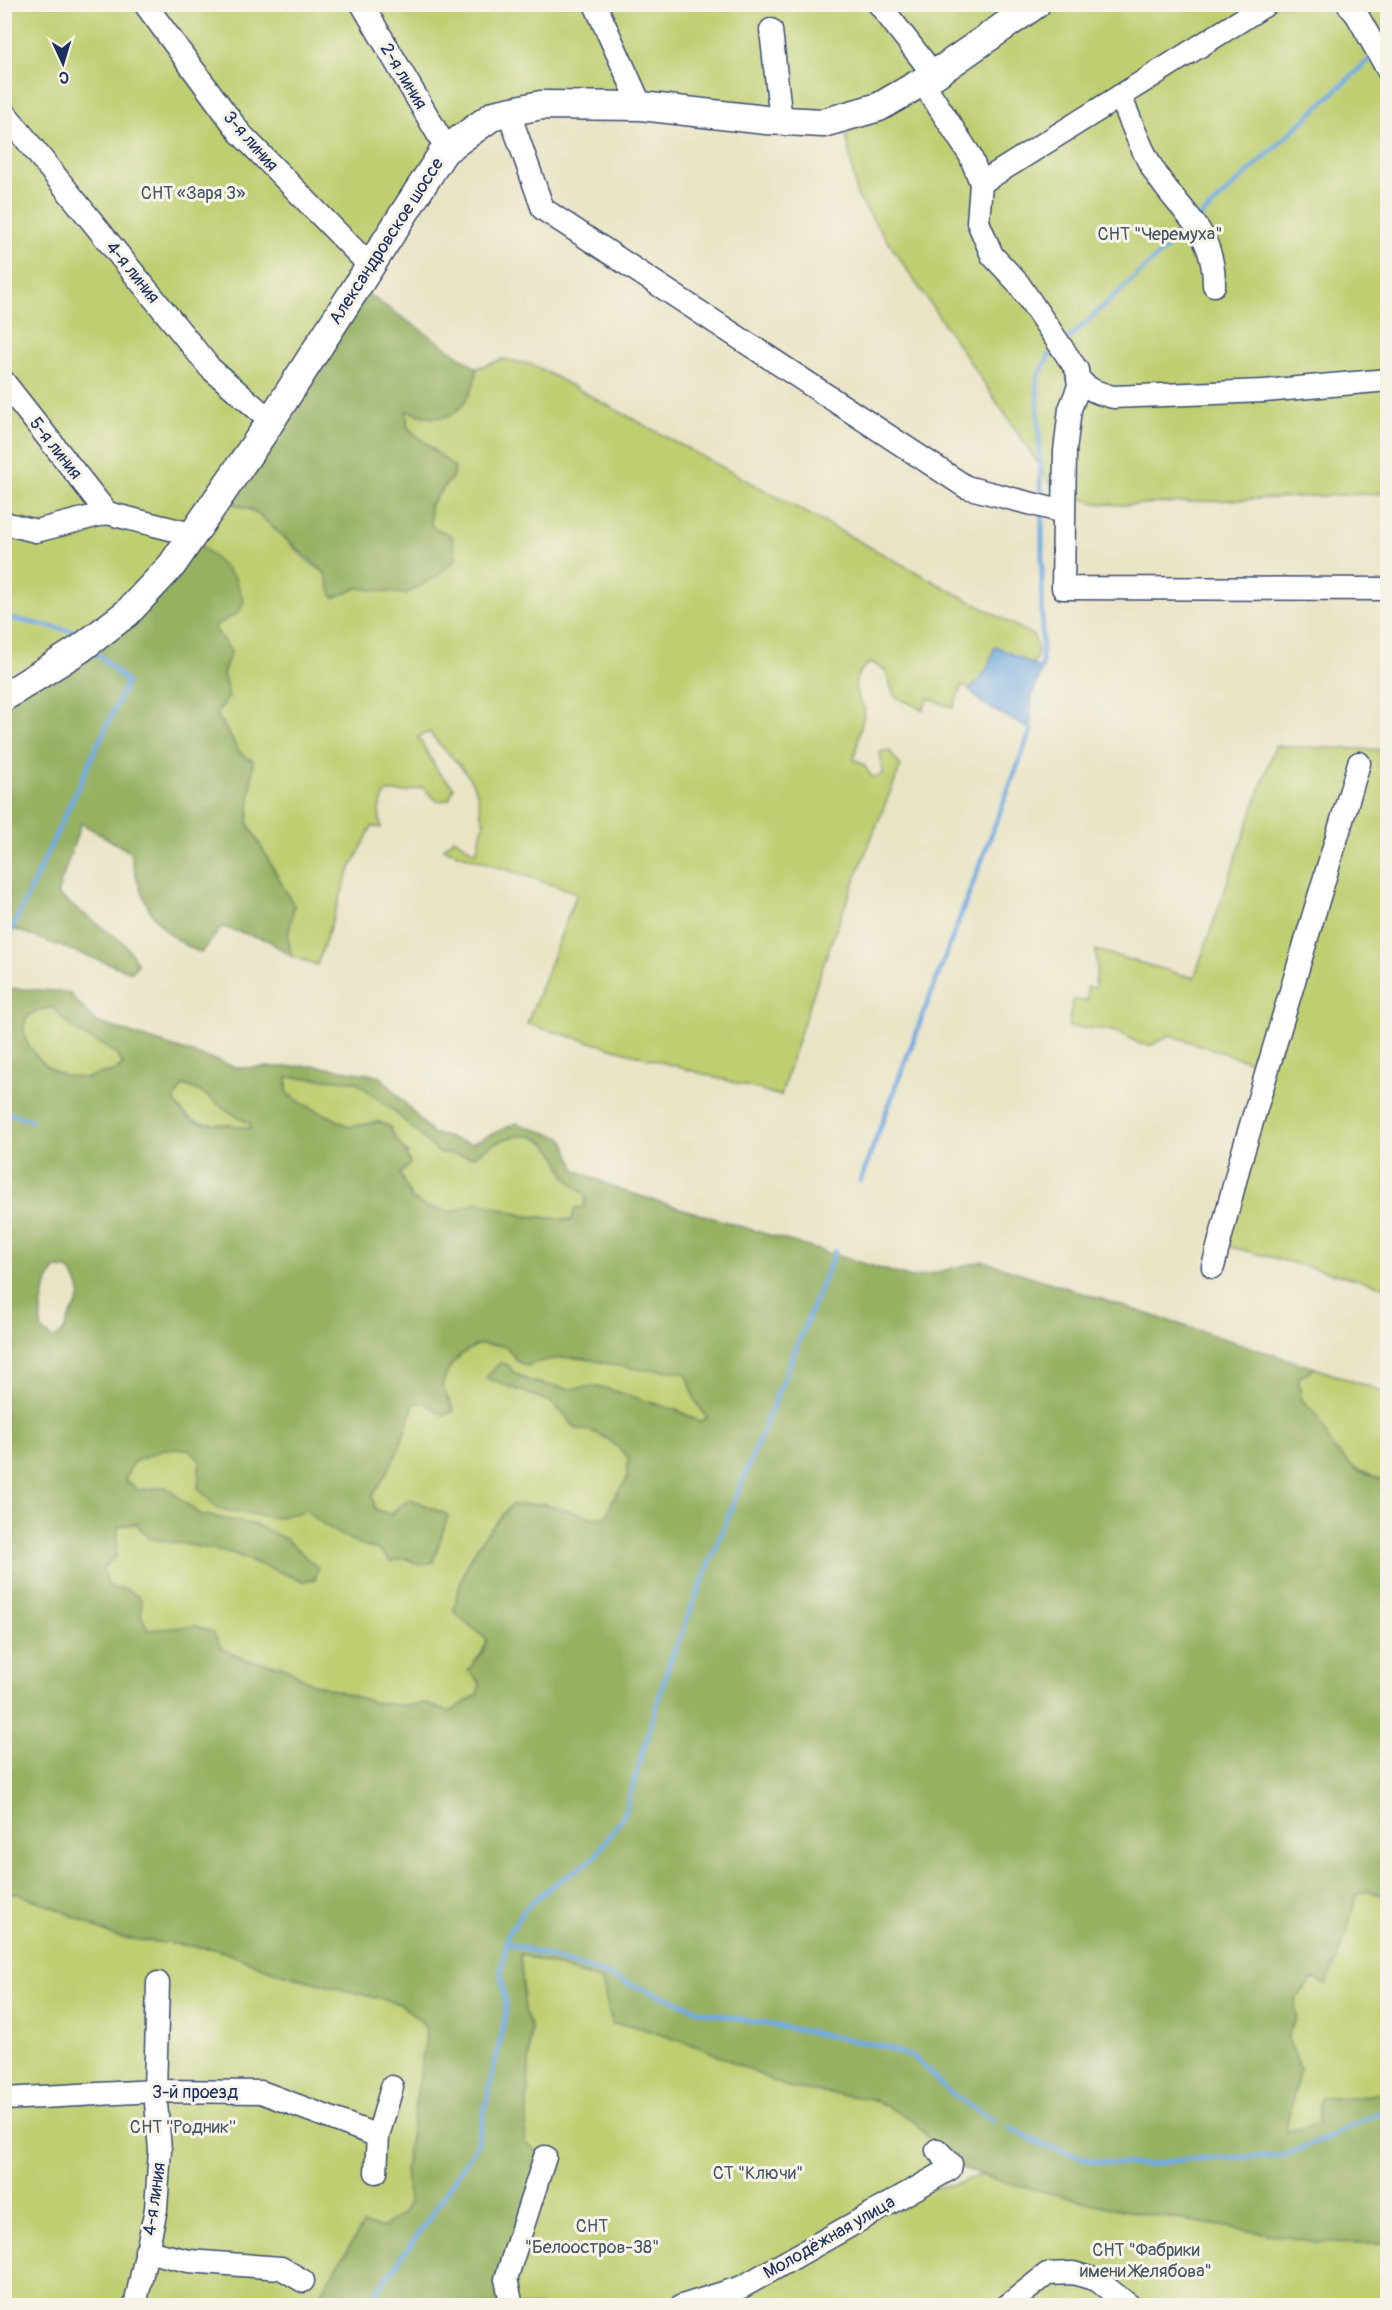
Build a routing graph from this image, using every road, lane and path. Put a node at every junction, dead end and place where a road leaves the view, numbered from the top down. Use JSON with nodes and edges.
{"nodes":[{"id":1,"x":145,"y":4,"type":"edge"},
{"id":2,"x":362,"y":4,"type":"edge"},
{"id":3,"x":595,"y":4,"type":"edge"},
{"id":4,"x":879,"y":4,"type":"edge"},
{"id":5,"x":1267,"y":4,"type":"edge"},
{"id":6,"x":1348,"y":4,"type":"edge"},
{"id":7,"x":1028,"y":6,"type":"edge"},
{"id":8,"x":771,"y":30,"type":"dead end"},
{"id":9,"x":1388,"y":70,"type":"edge"},
{"id":10,"x":928,"y":78,"type":"junction"},
{"id":11,"x":1120,"y":96,"type":"junction"},
{"id":12,"x":641,"y":106,"type":"junction"},
{"id":13,"x":508,"y":110,"type":"junction"},
{"id":14,"x":4,"y":112,"type":"edge"},
{"id":15,"x":781,"y":121,"type":"junction"},
{"id":16,"x":446,"y":148,"type":"junction"},
{"id":17,"x":981,"y":183,"type":"junction"},
{"id":18,"x":370,"y":266,"type":"junction"},
{"id":19,"x":1214,"y":285,"type":"dead end"},
{"id":20,"x":1078,"y":378,"type":"junction"},
{"id":21,"x":1388,"y":380,"type":"edge"},
{"id":22,"x":4,"y":382,"type":"edge"},
{"id":23,"x":271,"y":421,"type":"junction"},
{"id":24,"x":1056,"y":510,"type":"dead end"},
{"id":25,"x":107,"y":513,"type":"junction"},
{"id":26,"x":4,"y":523,"type":"edge"},
{"id":27,"x":195,"y":534,"type":"junction"},
{"id":28,"x":1388,"y":589,"type":"edge"},
{"id":29,"x":4,"y":697,"type":"edge"},
{"id":30,"x":1359,"y":763,"type":"dead end"},
{"id":31,"x":1214,"y":1267,"type":"dead end"},
{"id":32,"x":158,"y":1983,"type":"dead end"},
{"id":33,"x":392,"y":2087,"type":"dead end"},
{"id":34,"x":155,"y":2091,"type":"junction"},
{"id":35,"x":4,"y":2098,"type":"edge"},
{"id":36,"x":378,"y":2136,"type":"junction"},
{"id":37,"x":937,"y":2150,"type":"dead end"},
{"id":38,"x":545,"y":2157,"type":"dead end"},
{"id":39,"x":376,"y":2172,"type":"dead end"},
{"id":40,"x":146,"y":2251,"type":"junction"},
{"id":41,"x":303,"y":2281,"type":"dead end"},
{"id":42,"x":747,"y":2296,"type":"edge"},
{"id":43,"x":135,"y":2306,"type":"edge"},
{"id":44,"x":512,"y":2306,"type":"edge"},
{"id":45,"x":682,"y":2306,"type":"edge"},
{"id":46,"x":1007,"y":2306,"type":"edge"},
{"id":47,"x":1130,"y":2306,"type":"edge"}],
"edges":[{"from":1,"to":18,"type":"street","name":"3-я линия"},
{"from":2,"to":16,"type":"street","name":"2-я линия"},
{"from":3,"to":12,"type":"street"},
{"from":4,"to":10,"type":"street"},
{"from":5,"to":11,"type":"street"},
{"from":6,"to":9,"type":"street"},
{"from":7,"to":10,"type":"street","name":"Александровское шоссе"},
{"from":8,"to":15,"type":"street"},
{"from":10,"to":15,"type":"street","name":"Александровское шоссе"},
{"from":10,"to":17,"type":"street"},
{"from":11,"to":17,"type":"street"},
{"from":11,"to":19,"type":"street"},
{"from":12,"to":13,"type":"street","name":"Александровское шоссе"},
{"from":12,"to":15,"type":"street","name":"Александровское шоссе"},
{"from":13,"to":16,"type":"street","name":"Александровское шоссе"},
{"from":13,"to":24,"type":"street"},
{"from":14,"to":23,"type":"street","name":"4-я линия"},
{"from":16,"to":18,"type":"street","name":"Александровское шоссе"},
{"from":17,"to":20,"type":"street"},
{"from":18,"to":23,"type":"street","name":"Александровское шоссе"},
{"from":20,"to":21,"type":"street"},
{"from":20,"to":28,"type":"street"},
{"from":22,"to":25,"type":"street","name":"5-я линия"},
{"from":23,"to":27,"type":"street","name":"Александровское шоссе"},
{"from":25,"to":26,"type":"street"},
{"from":25,"to":27,"type":"street"},
{"from":27,"to":29,"type":"street","name":"Александровское шоссе"},
{"from":30,"to":31,"type":"street"},
{"from":32,"to":34,"type":"street","name":"4-я линия"},
{"from":33,"to":36,"type":"street"},
{"from":34,"to":35,"type":"street","name":"3-й проезд"},
{"from":34,"to":36,"type":"street","name":"3-й проезд"},
{"from":34,"to":40,"type":"street","name":"4-я линия"},
{"from":36,"to":39,"type":"street"},
{"from":37,"to":42,"type":"street","name":"Молодёжная улица"},
{"from":38,"to":44,"type":"street"},
{"from":40,"to":41,"type":"street"},
{"from":40,"to":43,"type":"street","name":"4-я линия"},
{"from":42,"to":45,"type":"street","name":"Молодёжная улица"},
{"from":46,"to":47,"type":"street"}]}
